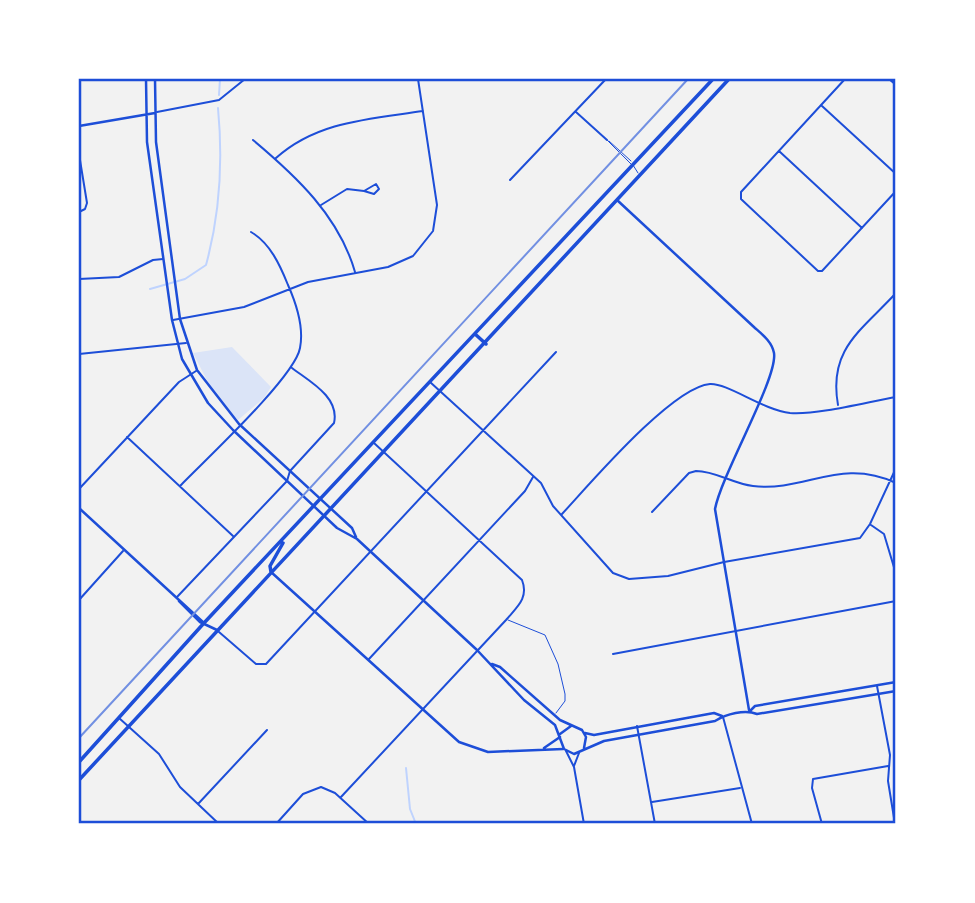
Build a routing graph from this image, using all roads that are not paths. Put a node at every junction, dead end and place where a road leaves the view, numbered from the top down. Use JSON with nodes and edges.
{"nodes":[{"id":1,"x":146,"y":79,"type":"edge"},
{"id":2,"x":155,"y":79,"type":"edge"},
{"id":3,"x":245,"y":79,"type":"edge"},
{"id":4,"x":418,"y":79,"type":"edge"},
{"id":5,"x":606,"y":79,"type":"edge"},
{"id":6,"x":713,"y":79,"type":"edge"},
{"id":7,"x":729,"y":79,"type":"edge"},
{"id":8,"x":845,"y":79,"type":"edge"},
{"id":9,"x":889,"y":79,"type":"edge"},
{"id":10,"x":896,"y":85,"type":"edge"},
{"id":11,"x":821,"y":104,"type":"junction"},
{"id":12,"x":423,"y":111,"type":"junction"},
{"id":13,"x":156,"y":112,"type":"junction"},
{"id":14,"x":575,"y":112,"type":"junction"},
{"id":15,"x":147,"y":114,"type":"junction"},
{"id":16,"x":79,"y":126,"type":"edge"},
{"id":17,"x":156,"y":134,"type":"junction"},
{"id":18,"x":147,"y":135,"type":"junction"},
{"id":19,"x":253,"y":140,"type":"dead end"},
{"id":20,"x":607,"y":140,"type":"joint"},
{"id":21,"x":778,"y":151,"type":"junction"},
{"id":22,"x":79,"y":153,"type":"edge"},
{"id":23,"x":275,"y":159,"type":"junction"},
{"id":24,"x":633,"y":165,"type":"junction"},
{"id":25,"x":896,"y":174,"type":"edge"},
{"id":26,"x":639,"y":175,"type":"junction"},
{"id":27,"x":510,"y":180,"type":"dead end"},
{"id":28,"x":364,"y":191,"type":"dead end"},
{"id":29,"x":896,"y":191,"type":"edge"},
{"id":30,"x":617,"y":200,"type":"junction"},
{"id":31,"x":320,"y":205,"type":"junction"},
{"id":32,"x":79,"y":212,"type":"edge"},
{"id":33,"x":862,"y":228,"type":"junction"},
{"id":34,"x":251,"y":232,"type":"dead end"},
{"id":35,"x":170,"y":234,"type":"junction"},
{"id":36,"x":160,"y":235,"type":"junction"},
{"id":37,"x":173,"y":258,"type":"junction"},
{"id":38,"x":163,"y":259,"type":"junction"},
{"id":39,"x":355,"y":272,"type":"junction"},
{"id":40,"x":79,"y":279,"type":"edge"},
{"id":41,"x":290,"y":289,"type":"junction"},
{"id":42,"x":896,"y":293,"type":"edge"},
{"id":43,"x":180,"y":319,"type":"junction"},
{"id":44,"x":172,"y":320,"type":"junction"},
{"id":45,"x":475,"y":334,"type":"junction"},
{"id":46,"x":186,"y":343,"type":"junction"},
{"id":47,"x":486,"y":344,"type":"junction"},
{"id":48,"x":177,"y":346,"type":"junction"},
{"id":49,"x":556,"y":352,"type":"dead end"},
{"id":50,"x":79,"y":354,"type":"edge"},
{"id":51,"x":290,"y":367,"type":"junction"},
{"id":52,"x":197,"y":370,"type":"junction"},
{"id":53,"x":190,"y":375,"type":"junction"},
{"id":54,"x":429,"y":382,"type":"junction"},
{"id":55,"x":440,"y":391,"type":"junction"},
{"id":56,"x":896,"y":397,"type":"edge"},
{"id":57,"x":757,"y":403,"type":"junction"},
{"id":58,"x":839,"y":406,"type":"junction"},
{"id":59,"x":239,"y":424,"type":"junction"},
{"id":60,"x":233,"y":430,"type":"junction"},
{"id":61,"x":482,"y":431,"type":"junction"},
{"id":62,"x":127,"y":436,"type":"junction"},
{"id":63,"x":373,"y":442,"type":"junction"},
{"id":64,"x":383,"y":451,"type":"junction"},
{"id":65,"x":279,"y":461,"type":"junction"},
{"id":66,"x":273,"y":468,"type":"junction"},
{"id":67,"x":896,"y":468,"type":"edge"},
{"id":68,"x":290,"y":471,"type":"junction"},
{"id":69,"x":533,"y":477,"type":"junction"},
{"id":70,"x":725,"y":478,"type":"junction"},
{"id":71,"x":890,"y":480,"type":"junction"},
{"id":72,"x":287,"y":481,"type":"junction"},
{"id":73,"x":896,"y":483,"type":"edge"},
{"id":74,"x":180,"y":486,"type":"junction"},
{"id":75,"x":79,"y":489,"type":"edge"},
{"id":76,"x":425,"y":490,"type":"junction"},
{"id":77,"x":322,"y":500,"type":"junction"},
{"id":78,"x":315,"y":507,"type":"junction"},
{"id":79,"x":79,"y":508,"type":"edge"},
{"id":80,"x":330,"y":508,"type":"junction"},
{"id":81,"x":652,"y":512,"type":"dead end"},
{"id":82,"x":323,"y":515,"type":"junction"},
{"id":83,"x":562,"y":515,"type":"junction"},
{"id":84,"x":870,"y":524,"type":"junction"},
{"id":85,"x":234,"y":537,"type":"junction"},
{"id":86,"x":357,"y":539,"type":"junction"},
{"id":87,"x":479,"y":540,"type":"junction"},
{"id":88,"x":284,"y":541,"type":"junction"},
{"id":89,"x":124,"y":549,"type":"junction"},
{"id":90,"x":369,"y":551,"type":"junction"},
{"id":91,"x":724,"y":562,"type":"junction"},
{"id":92,"x":271,"y":572,"type":"junction"},
{"id":93,"x":896,"y":574,"type":"edge"},
{"id":94,"x":178,"y":599,"type":"junction"},
{"id":95,"x":79,"y":600,"type":"edge"},
{"id":96,"x":424,"y":600,"type":"junction"},
{"id":97,"x":896,"y":601,"type":"edge"},
{"id":98,"x":314,"y":611,"type":"junction"},
{"id":99,"x":506,"y":620,"type":"junction"},
{"id":100,"x":204,"y":623,"type":"junction"},
{"id":101,"x":736,"y":629,"type":"junction"},
{"id":102,"x":217,"y":630,"type":"junction"},
{"id":103,"x":477,"y":650,"type":"junction"},
{"id":104,"x":613,"y":654,"type":"dead end"},
{"id":105,"x":368,"y":660,"type":"junction"},
{"id":106,"x":492,"y":664,"type":"junction"},
{"id":107,"x":896,"y":682,"type":"edge"},
{"id":108,"x":877,"y":685,"type":"junction"},
{"id":109,"x":896,"y":691,"type":"edge"},
{"id":110,"x":879,"y":694,"type":"junction"},
{"id":111,"x":421,"y":710,"type":"junction"},
{"id":112,"x":750,"y":711,"type":"junction"},
{"id":113,"x":554,"y":715,"type":"junction"},
{"id":114,"x":722,"y":716,"type":"junction"},
{"id":115,"x":118,"y":718,"type":"junction"},
{"id":116,"x":128,"y":726,"type":"junction"},
{"id":117,"x":571,"y":726,"type":"junction"},
{"id":118,"x":638,"y":726,"type":"junction"},
{"id":119,"x":267,"y":730,"type":"dead end"},
{"id":120,"x":585,"y":733,"type":"junction"},
{"id":121,"x":639,"y":734,"type":"junction"},
{"id":122,"x":560,"y":736,"type":"junction"},
{"id":123,"x":544,"y":748,"type":"junction"},
{"id":124,"x":565,"y":750,"type":"junction"},
{"id":125,"x":581,"y":751,"type":"junction"},
{"id":126,"x":79,"y":762,"type":"edge"},
{"id":127,"x":889,"y":766,"type":"junction"},
{"id":128,"x":574,"y":767,"type":"junction"},
{"id":129,"x":79,"y":780,"type":"edge"},
{"id":130,"x":742,"y":788,"type":"junction"},
{"id":131,"x":341,"y":797,"type":"junction"},
{"id":132,"x":896,"y":800,"type":"edge"},
{"id":133,"x":891,"y":801,"type":"junction"},
{"id":134,"x":651,"y":803,"type":"junction"},
{"id":135,"x":197,"y":804,"type":"junction"},
{"id":136,"x":219,"y":824,"type":"edge"},
{"id":137,"x":276,"y":824,"type":"edge"},
{"id":138,"x":369,"y":824,"type":"edge"},
{"id":139,"x":584,"y":824,"type":"edge"},
{"id":140,"x":655,"y":824,"type":"edge"},
{"id":141,"x":752,"y":824,"type":"edge"},
{"id":142,"x":822,"y":824,"type":"edge"},
{"id":143,"x":895,"y":824,"type":"edge"}],
"edges":[{"from":1,"to":15,"type":"main road"},
{"from":2,"to":13,"type":"main road"},
{"from":3,"to":13,"type":"street"},
{"from":4,"to":12,"type":"street"},
{"from":5,"to":14,"type":"street"},
{"from":6,"to":24,"type":"main road"},
{"from":7,"to":26,"type":"main road"},
{"from":8,"to":11,"type":"street"},
{"from":9,"to":10,"type":"street"},
{"from":11,"to":21,"type":"street"},
{"from":11,"to":25,"type":"street"},
{"from":12,"to":23,"type":"street"},
{"from":12,"to":39,"type":"street"},
{"from":13,"to":15,"type":"main road"},
{"from":13,"to":17,"type":"main road"},
{"from":14,"to":20,"type":"street"},
{"from":14,"to":27,"type":"street"},
{"from":15,"to":16,"type":"main road"},
{"from":15,"to":18,"type":"main road"},
{"from":17,"to":18,"type":"main road"},
{"from":17,"to":35,"type":"main road"},
{"from":18,"to":36,"type":"main road"},
{"from":19,"to":23,"type":"street"},
{"from":20,"to":24,"type":"lane"},
{"from":21,"to":33,"type":"street"},
{"from":21,"to":33,"type":"street"},
{"from":22,"to":32,"type":"street"},
{"from":23,"to":31,"type":"street"},
{"from":24,"to":26,"type":"lane"},
{"from":24,"to":45,"type":"main road"},
{"from":26,"to":30,"type":"main road"},
{"from":28,"to":31,"type":"street"},
{"from":29,"to":33,"type":"street"},
{"from":30,"to":47,"type":"main road"},
{"from":30,"to":57,"type":"main road"},
{"from":31,"to":39,"type":"street"},
{"from":34,"to":41,"type":"street"},
{"from":35,"to":36,"type":"main road"},
{"from":35,"to":37,"type":"main road"},
{"from":36,"to":38,"type":"main road"},
{"from":37,"to":38,"type":"main road"},
{"from":37,"to":43,"type":"main road"},
{"from":38,"to":40,"type":"street"},
{"from":38,"to":44,"type":"main road"},
{"from":39,"to":41,"type":"street"},
{"from":41,"to":43,"type":"street"},
{"from":41,"to":51,"type":"street"},
{"from":42,"to":58,"type":"street"},
{"from":43,"to":44,"type":"street"},
{"from":43,"to":46,"type":"main road"},
{"from":44,"to":48,"type":"main road"},
{"from":45,"to":47,"type":"main road"},
{"from":45,"to":54,"type":"main road"},
{"from":46,"to":48,"type":"street"},
{"from":46,"to":52,"type":"main road"},
{"from":47,"to":55,"type":"main road"},
{"from":48,"to":50,"type":"street"},
{"from":48,"to":53,"type":"main road"},
{"from":49,"to":61,"type":"street"},
{"from":51,"to":59,"type":"street"},
{"from":51,"to":68,"type":"street"},
{"from":52,"to":53,"type":"street"},
{"from":52,"to":59,"type":"main road"},
{"from":53,"to":60,"type":"main road"},
{"from":53,"to":62,"type":"street"},
{"from":54,"to":55,"type":"street"},
{"from":54,"to":63,"type":"main road"},
{"from":55,"to":61,"type":"street"},
{"from":55,"to":64,"type":"main road"},
{"from":56,"to":58,"type":"street"},
{"from":57,"to":58,"type":"street"},
{"from":57,"to":70,"type":"main road"},
{"from":57,"to":83,"type":"street"},
{"from":59,"to":60,"type":"street"},
{"from":59,"to":65,"type":"main road"},
{"from":60,"to":66,"type":"main road"},
{"from":60,"to":74,"type":"street"},
{"from":61,"to":69,"type":"street"},
{"from":61,"to":76,"type":"street"},
{"from":62,"to":74,"type":"street"},
{"from":62,"to":75,"type":"street"},
{"from":63,"to":64,"type":"street"},
{"from":63,"to":77,"type":"main road"},
{"from":64,"to":76,"type":"street"},
{"from":64,"to":80,"type":"main road"},
{"from":65,"to":66,"type":"main road"},
{"from":65,"to":68,"type":"main road"},
{"from":66,"to":72,"type":"main road"},
{"from":67,"to":71,"type":"street"},
{"from":68,"to":72,"type":"street"},
{"from":68,"to":77,"type":"main road"},
{"from":69,"to":83,"type":"street"},
{"from":69,"to":87,"type":"street"},
{"from":70,"to":71,"type":"street"},
{"from":70,"to":81,"type":"street"},
{"from":70,"to":91,"type":"main road"},
{"from":71,"to":73,"type":"street"},
{"from":71,"to":84,"type":"street"},
{"from":72,"to":78,"type":"main road"},
{"from":72,"to":85,"type":"street"},
{"from":74,"to":85,"type":"street"},
{"from":76,"to":87,"type":"street"},
{"from":76,"to":90,"type":"street"},
{"from":77,"to":78,"type":"main road"},
{"from":77,"to":80,"type":"main road"},
{"from":78,"to":82,"type":"main road"},
{"from":78,"to":88,"type":"main road"},
{"from":79,"to":89,"type":"main road"},
{"from":80,"to":82,"type":"main road"},
{"from":80,"to":86,"type":"main road"},
{"from":82,"to":86,"type":"main road"},
{"from":82,"to":92,"type":"main road"},
{"from":83,"to":91,"type":"street"},
{"from":84,"to":91,"type":"street"},
{"from":84,"to":93,"type":"street"},
{"from":85,"to":94,"type":"street"},
{"from":86,"to":90,"type":"main road"},
{"from":87,"to":96,"type":"street"},
{"from":87,"to":99,"type":"street"},
{"from":88,"to":92,"type":"main road"},
{"from":88,"to":100,"type":"main road"},
{"from":89,"to":94,"type":"main road"},
{"from":89,"to":95,"type":"street"},
{"from":90,"to":96,"type":"main road"},
{"from":90,"to":98,"type":"street"},
{"from":91,"to":101,"type":"main road"},
{"from":92,"to":98,"type":"main road"},
{"from":92,"to":102,"type":"main road"},
{"from":94,"to":100,"type":"main road"},
{"from":96,"to":103,"type":"main road"},
{"from":96,"to":105,"type":"street"},
{"from":97,"to":101,"type":"street"},
{"from":98,"to":102,"type":"street"},
{"from":98,"to":105,"type":"main road"},
{"from":99,"to":103,"type":"street"},
{"from":99,"to":113,"type":"lane"},
{"from":100,"to":102,"type":"main road"},
{"from":100,"to":115,"type":"main road"},
{"from":101,"to":104,"type":"street"},
{"from":101,"to":112,"type":"main road"},
{"from":102,"to":116,"type":"main road"},
{"from":103,"to":106,"type":"main road"},
{"from":103,"to":111,"type":"street"},
{"from":105,"to":111,"type":"main road"},
{"from":106,"to":113,"type":"main road"},
{"from":106,"to":122,"type":"main road"},
{"from":107,"to":108,"type":"main road"},
{"from":108,"to":110,"type":"street"},
{"from":108,"to":112,"type":"main road"},
{"from":109,"to":110,"type":"main road"},
{"from":110,"to":112,"type":"main road"},
{"from":110,"to":127,"type":"street"},
{"from":111,"to":123,"type":"main road"},
{"from":111,"to":131,"type":"street"},
{"from":112,"to":114,"type":"main road"},
{"from":113,"to":117,"type":"main road"},
{"from":114,"to":118,"type":"main road"},
{"from":114,"to":121,"type":"main road"},
{"from":114,"to":130,"type":"street"},
{"from":115,"to":116,"type":"street"},
{"from":115,"to":126,"type":"main road"},
{"from":116,"to":129,"type":"main road"},
{"from":116,"to":135,"type":"street"},
{"from":117,"to":120,"type":"main road"},
{"from":117,"to":122,"type":"main road"},
{"from":118,"to":120,"type":"main road"},
{"from":118,"to":121,"type":"street"},
{"from":119,"to":135,"type":"street"},
{"from":120,"to":125,"type":"main road"},
{"from":121,"to":125,"type":"main road"},
{"from":121,"to":134,"type":"street"},
{"from":122,"to":123,"type":"main road"},
{"from":122,"to":124,"type":"main road"},
{"from":123,"to":124,"type":"main road"},
{"from":124,"to":125,"type":"main road"},
{"from":124,"to":128,"type":"street"},
{"from":125,"to":128,"type":"street"},
{"from":127,"to":133,"type":"street"},
{"from":127,"to":142,"type":"street"},
{"from":128,"to":139,"type":"street"},
{"from":130,"to":134,"type":"street"},
{"from":130,"to":141,"type":"street"},
{"from":131,"to":137,"type":"street"},
{"from":131,"to":138,"type":"street"},
{"from":132,"to":133,"type":"street"},
{"from":133,"to":143,"type":"street"},
{"from":134,"to":140,"type":"street"},
{"from":135,"to":136,"type":"street"}]}
